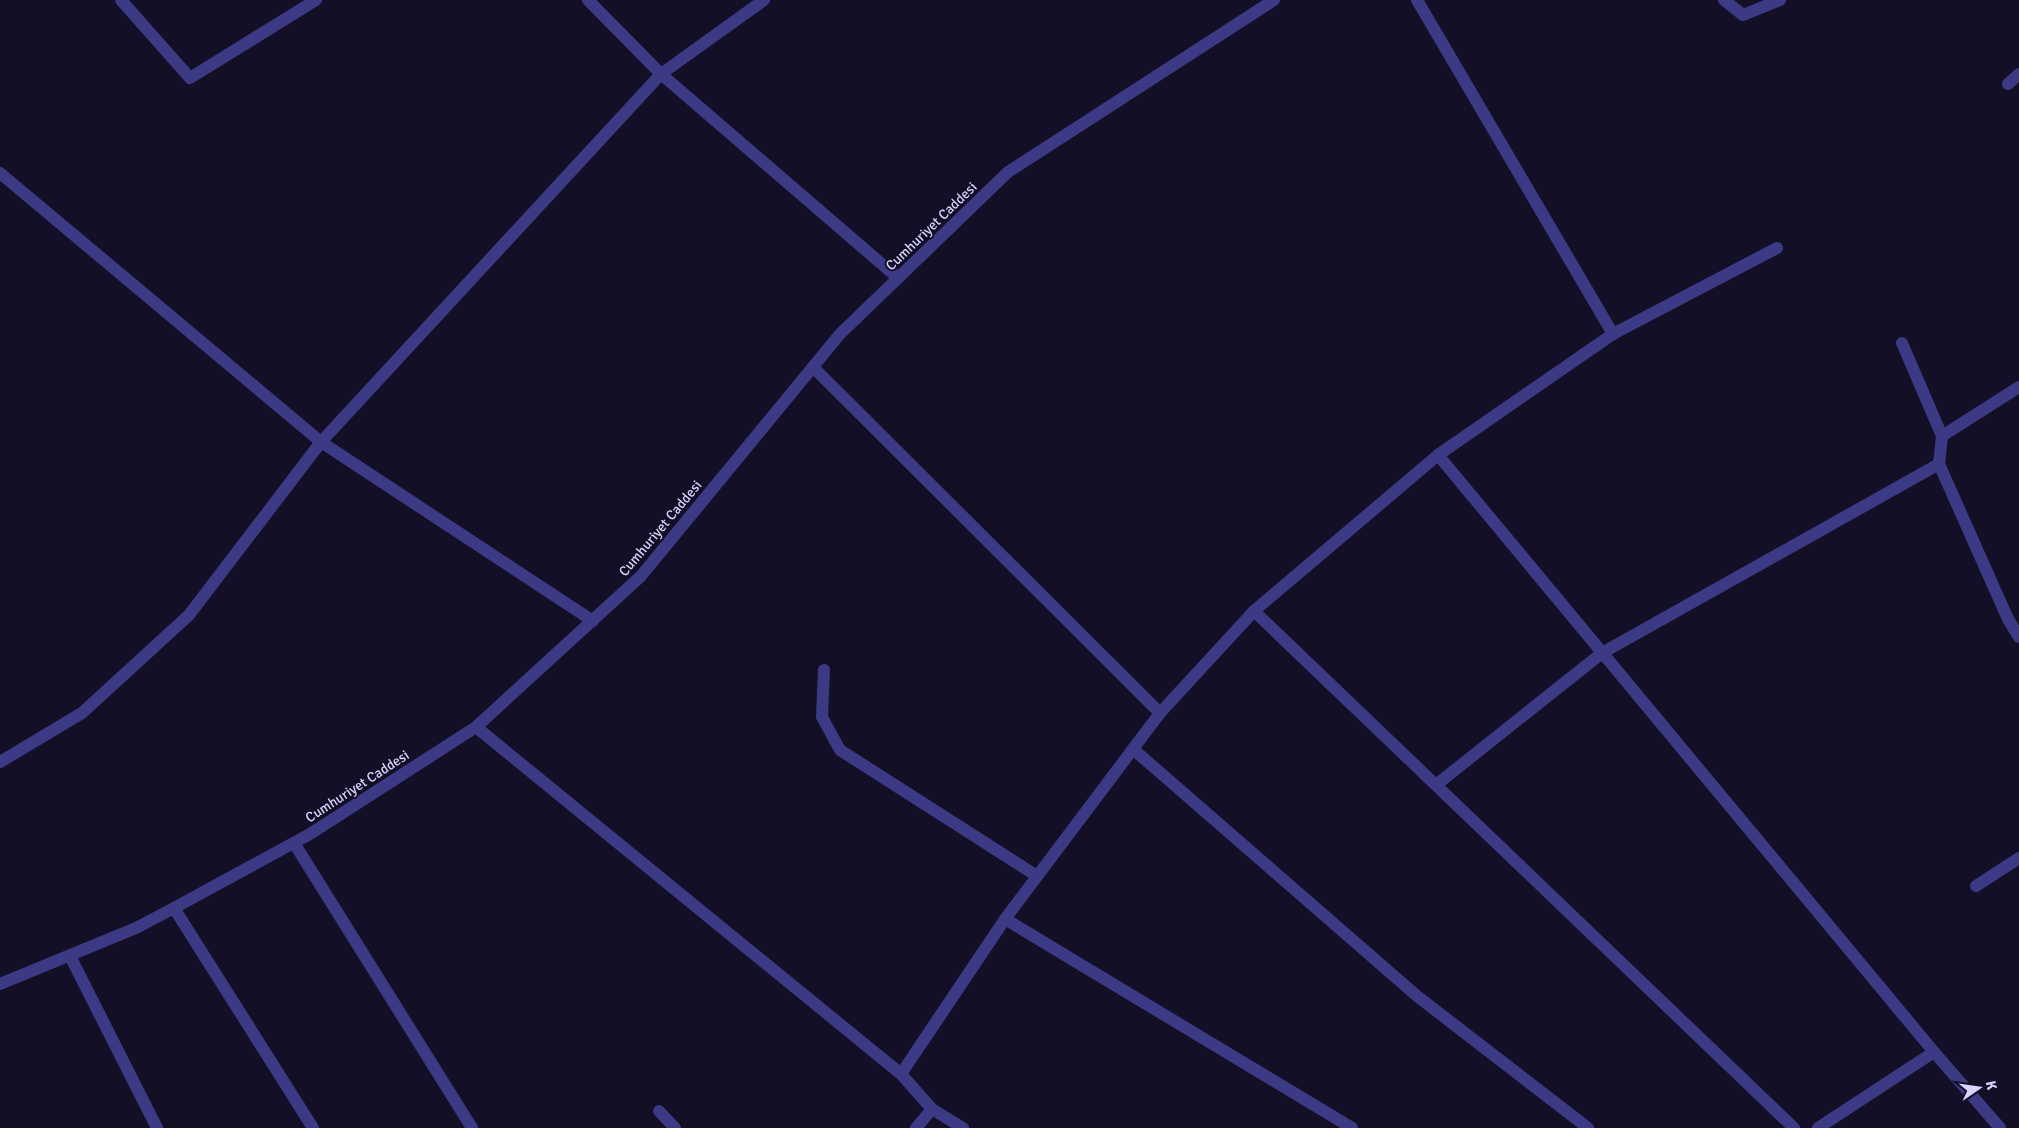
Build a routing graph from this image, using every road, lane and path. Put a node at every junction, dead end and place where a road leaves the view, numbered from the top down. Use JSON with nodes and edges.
{"nodes":[{"id":1,"x":120,"y":0,"type":"edge"},
{"id":2,"x":316,"y":0,"type":"edge"},
{"id":3,"x":588,"y":0,"type":"edge"},
{"id":4,"x":764,"y":0,"type":"edge"},
{"id":5,"x":1274,"y":0,"type":"edge"},
{"id":6,"x":1417,"y":0,"type":"edge"},
{"id":7,"x":1724,"y":0,"type":"edge"},
{"id":8,"x":1780,"y":0,"type":"edge"},
{"id":9,"x":662,"y":74,"type":"junction"},
{"id":10,"x":2019,"y":74,"type":"edge"},
{"id":11,"x":2008,"y":84,"type":"dead end"},
{"id":12,"x":0,"y":174,"type":"edge"},
{"id":13,"x":1777,"y":248,"type":"dead end"},
{"id":14,"x":898,"y":278,"type":"junction"},
{"id":15,"x":1613,"y":334,"type":"junction"},
{"id":16,"x":1902,"y":344,"type":"dead end"},
{"id":17,"x":813,"y":367,"type":"junction"},
{"id":18,"x":2019,"y":387,"type":"edge"},
{"id":19,"x":1942,"y":436,"type":"junction"},
{"id":20,"x":321,"y":442,"type":"junction"},
{"id":21,"x":1438,"y":455,"type":"junction"},
{"id":22,"x":1939,"y":464,"type":"junction"},
{"id":23,"x":1254,"y":611,"type":"junction"},
{"id":24,"x":593,"y":620,"type":"junction"},
{"id":25,"x":2019,"y":637,"type":"edge"},
{"id":26,"x":1602,"y":653,"type":"junction"},
{"id":27,"x":824,"y":670,"type":"dead end"},
{"id":28,"x":1160,"y":713,"type":"junction"},
{"id":29,"x":476,"y":727,"type":"junction"},
{"id":30,"x":1133,"y":749,"type":"junction"},
{"id":31,"x":0,"y":762,"type":"edge"},
{"id":32,"x":1436,"y":785,"type":"junction"},
{"id":33,"x":294,"y":843,"type":"junction"},
{"id":34,"x":2019,"y":858,"type":"edge"},
{"id":35,"x":1037,"y":876,"type":"junction"},
{"id":36,"x":1976,"y":886,"type":"dead end"},
{"id":37,"x":174,"y":908,"type":"junction"},
{"id":38,"x":1005,"y":919,"type":"junction"},
{"id":39,"x":70,"y":956,"type":"junction"},
{"id":40,"x":0,"y":984,"type":"edge"},
{"id":41,"x":1934,"y":1052,"type":"junction"},
{"id":42,"x":901,"y":1074,"type":"junction"},
{"id":43,"x":932,"y":1109,"type":"junction"},
{"id":44,"x":659,"y":1111,"type":"dead end"},
{"id":45,"x":157,"y":1128,"type":"edge"},
{"id":46,"x":313,"y":1128,"type":"edge"},
{"id":47,"x":472,"y":1128,"type":"edge"},
{"id":48,"x":674,"y":1128,"type":"edge"},
{"id":49,"x":916,"y":1128,"type":"edge"},
{"id":50,"x":963,"y":1128,"type":"edge"},
{"id":51,"x":1352,"y":1128,"type":"edge"},
{"id":52,"x":1588,"y":1128,"type":"edge"},
{"id":53,"x":1794,"y":1128,"type":"edge"},
{"id":54,"x":1818,"y":1128,"type":"edge"},
{"id":55,"x":2000,"y":1128,"type":"edge"}],
"edges":[{"from":1,"to":2,"type":"street"},
{"from":3,"to":9,"type":"street"},
{"from":4,"to":9,"type":"street"},
{"from":5,"to":14,"type":"street","name":"Cumhuriyet Caddesi"},
{"from":6,"to":15,"type":"street"},
{"from":7,"to":8,"type":"street"},
{"from":9,"to":14,"type":"street"},
{"from":9,"to":20,"type":"street"},
{"from":10,"to":11,"type":"street"},
{"from":12,"to":20,"type":"street"},
{"from":13,"to":15,"type":"street"},
{"from":14,"to":17,"type":"street","name":"Cumhuriyet Caddesi"},
{"from":15,"to":21,"type":"street"},
{"from":16,"to":19,"type":"street"},
{"from":17,"to":24,"type":"street","name":"Cumhuriyet Caddesi"},
{"from":17,"to":28,"type":"street"},
{"from":18,"to":19,"type":"street"},
{"from":19,"to":22,"type":"street"},
{"from":20,"to":24,"type":"street"},
{"from":20,"to":31,"type":"street"},
{"from":21,"to":23,"type":"street"},
{"from":21,"to":26,"type":"street"},
{"from":22,"to":25,"type":"street"},
{"from":22,"to":26,"type":"street"},
{"from":23,"to":28,"type":"street"},
{"from":23,"to":32,"type":"street"},
{"from":24,"to":29,"type":"street","name":"Cumhuriyet Caddesi"},
{"from":26,"to":32,"type":"street"},
{"from":26,"to":41,"type":"street"},
{"from":27,"to":35,"type":"street"},
{"from":28,"to":30,"type":"street"},
{"from":29,"to":33,"type":"street","name":"Cumhuriyet Caddesi"},
{"from":29,"to":42,"type":"street"},
{"from":30,"to":35,"type":"street"},
{"from":30,"to":52,"type":"street"},
{"from":32,"to":53,"type":"street"},
{"from":33,"to":37,"type":"street","name":"Cumhuriyet Caddesi"},
{"from":33,"to":47,"type":"street"},
{"from":34,"to":36,"type":"street"},
{"from":35,"to":38,"type":"street"},
{"from":37,"to":39,"type":"street","name":"Cumhuriyet Caddesi"},
{"from":37,"to":46,"type":"street"},
{"from":38,"to":42,"type":"street"},
{"from":38,"to":51,"type":"street"},
{"from":39,"to":40,"type":"street","name":"Cumhuriyet Caddesi"},
{"from":39,"to":45,"type":"street"},
{"from":41,"to":54,"type":"street"},
{"from":41,"to":55,"type":"street"},
{"from":42,"to":43,"type":"street"},
{"from":43,"to":49,"type":"street"},
{"from":43,"to":50,"type":"street"},
{"from":44,"to":48,"type":"street"}]}
